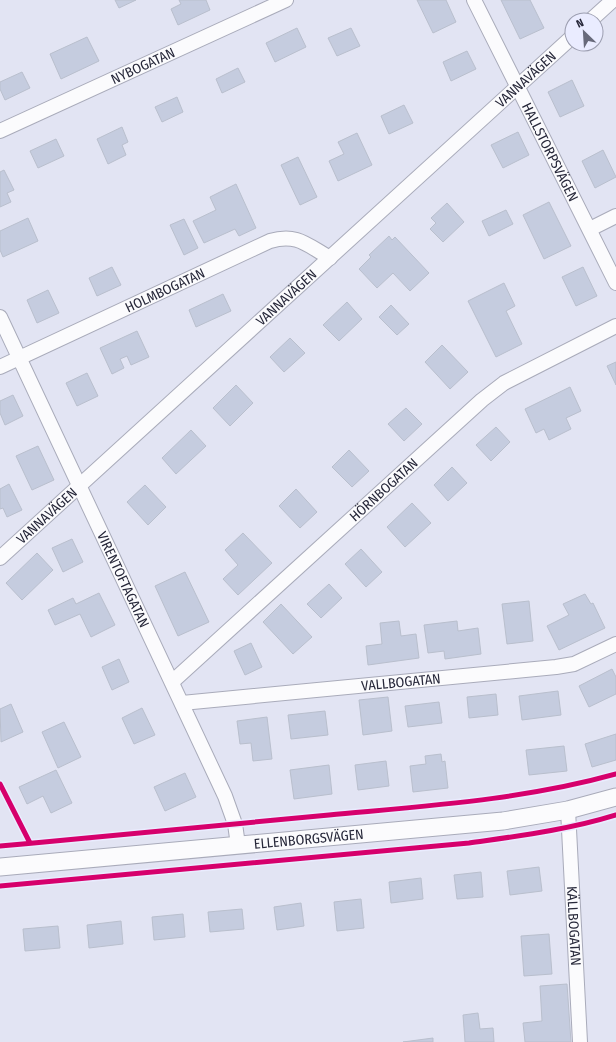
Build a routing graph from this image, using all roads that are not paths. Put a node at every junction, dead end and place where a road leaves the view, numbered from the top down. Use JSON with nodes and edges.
{"nodes":[{"id":1,"x":286,"y":0,"type":"edge"},
{"id":2,"x":474,"y":0,"type":"edge"},
{"id":3,"x":613,"y":0,"type":"edge"},
{"id":4,"x":600,"y":12,"type":"edge"},
{"id":5,"x":564,"y":44,"type":"edge"},
{"id":6,"x":518,"y":87,"type":"junction"},
{"id":7,"x":0,"y":131,"type":"edge"},
{"id":8,"x":616,"y":216,"type":"edge"},
{"id":9,"x":590,"y":229,"type":"junction"},
{"id":10,"x":330,"y":258,"type":"junction"},
{"id":11,"x":616,"y":283,"type":"edge"},
{"id":12,"x":0,"y":317,"type":"edge"},
{"id":13,"x":616,"y":326,"type":"edge"},
{"id":14,"x":20,"y":358,"type":"junction"},
{"id":15,"x":0,"y":367,"type":"edge"},
{"id":16,"x":80,"y":486,"type":"junction"},
{"id":17,"x":0,"y":558,"type":"edge"},
{"id":18,"x":616,"y":644,"type":"edge"},
{"id":19,"x":172,"y":682,"type":"junction"},
{"id":20,"x":182,"y":703,"type":"junction"},
{"id":21,"x":616,"y":797,"type":"edge"},
{"id":22,"x":568,"y":810,"type":"junction"},
{"id":23,"x":238,"y":845,"type":"junction"},
{"id":24,"x":0,"y":867,"type":"edge"},
{"id":25,"x":580,"y":1042,"type":"edge"}],
"edges":[{"from":1,"to":7,"type":"street","name":"NYBOGATAN"},
{"from":2,"to":6,"type":"street","name":"HALLSTORPSVÄGEN"},
{"from":3,"to":4,"type":"street"},
{"from":5,"to":6,"type":"street","name":"VANNAVÄGEN"},
{"from":6,"to":9,"type":"street","name":"HALLSTORPSVÄGEN"},
{"from":6,"to":10,"type":"street","name":"VANNAVÄGEN"},
{"from":8,"to":9,"type":"street"},
{"from":9,"to":11,"type":"street","name":"HALLSTORPSVÄGEN"},
{"from":10,"to":14,"type":"street","name":"HOLMBOGATAN"},
{"from":10,"to":16,"type":"street","name":"VANNAVÄGEN"},
{"from":12,"to":14,"type":"street","name":"VIRENTOFTAGATAN"},
{"from":13,"to":19,"type":"street","name":"HÖRNBOGATAN"},
{"from":14,"to":15,"type":"street","name":"HOLMBOGATAN"},
{"from":14,"to":16,"type":"street","name":"VIRENTOFTAGATAN"},
{"from":16,"to":17,"type":"street","name":"VANNAVÄGEN"},
{"from":16,"to":19,"type":"street","name":"VIRENTOFTAGATAN"},
{"from":18,"to":20,"type":"street","name":"VALLBOGATAN"},
{"from":19,"to":20,"type":"street","name":"VIRENTOFTAGATAN"},
{"from":20,"to":23,"type":"street","name":"VIRENTOFTAGATAN"},
{"from":21,"to":22,"type":"street","name":"ELLENBORGSVÄGEN"},
{"from":22,"to":23,"type":"street","name":"ELLENBORGSVÄGEN"},
{"from":22,"to":25,"type":"street","name":"KÄLLBOGATAN"},
{"from":23,"to":24,"type":"street","name":"ELLENBORGSVÄGEN"}]}
